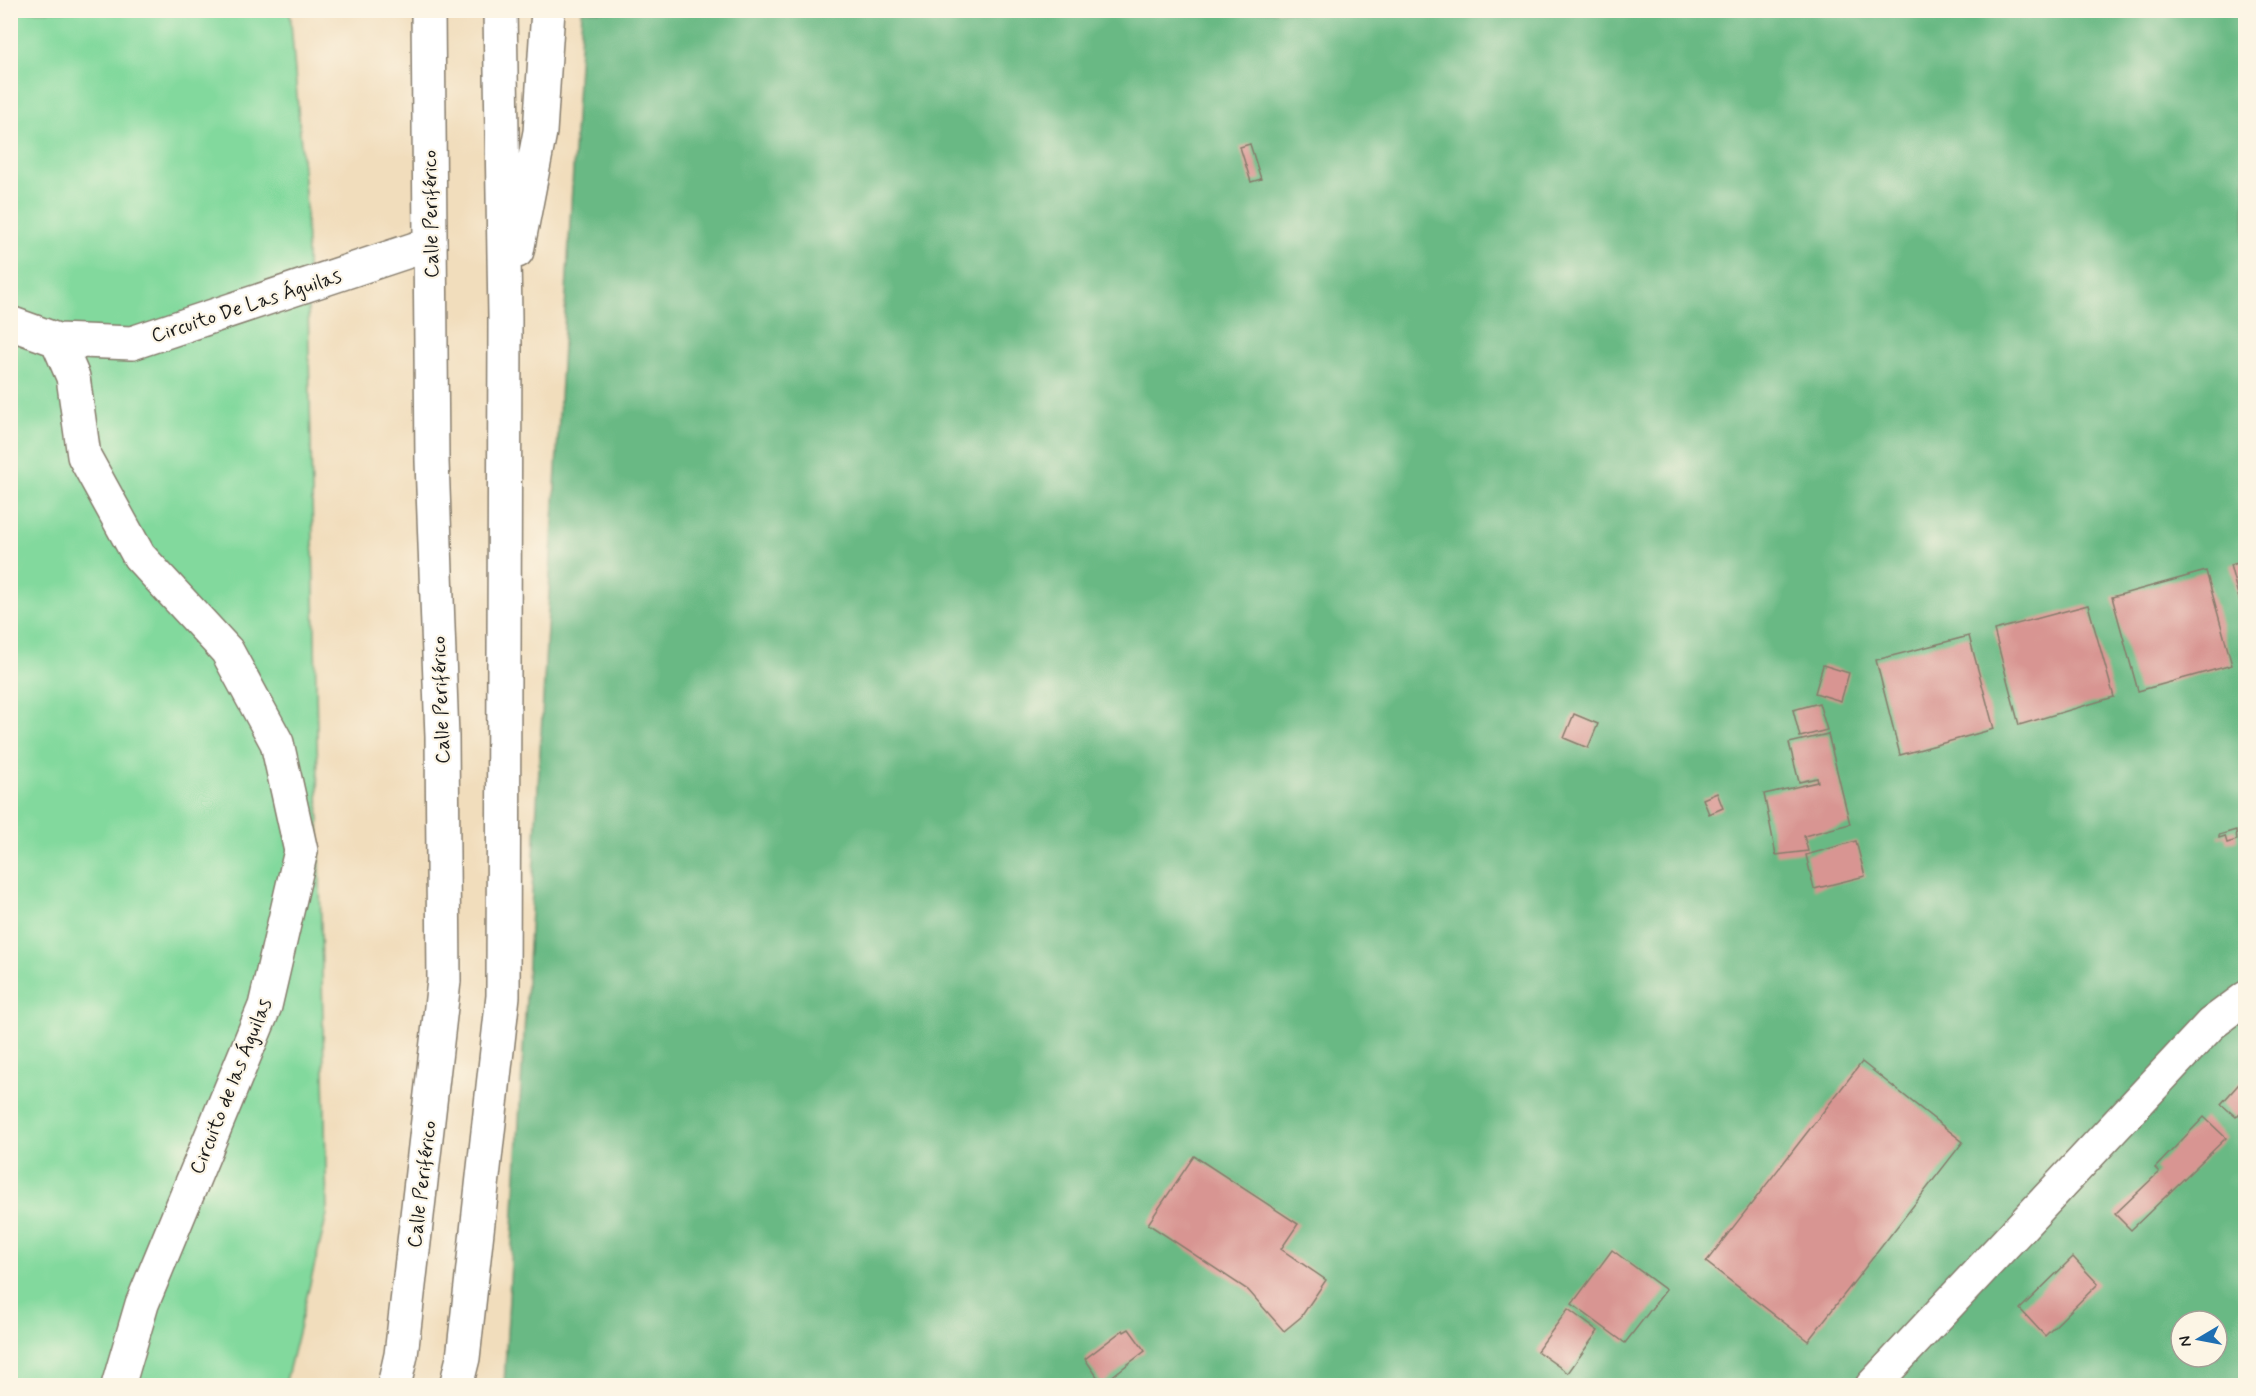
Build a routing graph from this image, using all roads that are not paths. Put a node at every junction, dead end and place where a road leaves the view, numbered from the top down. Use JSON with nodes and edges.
{"nodes":[{"id":1,"x":428,"y":10,"type":"edge"},
{"id":2,"x":500,"y":10,"type":"edge"},
{"id":3,"x":548,"y":10,"type":"edge"},
{"id":4,"x":430,"y":244,"type":"junction"},
{"id":5,"x":505,"y":318,"type":"junction"},
{"id":6,"x":10,"y":323,"type":"edge"},
{"id":7,"x":57,"y":340,"type":"junction"},
{"id":8,"x":2246,"y":998,"type":"edge"},
{"id":9,"x":118,"y":1386,"type":"edge"},
{"id":10,"x":394,"y":1386,"type":"edge"},
{"id":11,"x":456,"y":1386,"type":"edge"},
{"id":12,"x":1872,"y":1386,"type":"edge"}],
"edges":[{"from":1,"to":4,"type":"main road","name":"Calle Periférico"},
{"from":2,"to":5,"type":"main road"},
{"from":3,"to":5,"type":"main road"},
{"from":4,"to":7,"type":"main road","name":"Circuito De Las Águilas"},
{"from":4,"to":10,"type":"main road","name":"Calle Periférico"},
{"from":5,"to":11,"type":"main road"},
{"from":6,"to":7,"type":"main road","name":"Circuito De Las Águilas"},
{"from":7,"to":9,"type":"main road","name":"Circuito de las Águilas"},
{"from":8,"to":12,"type":"main road"}]}
